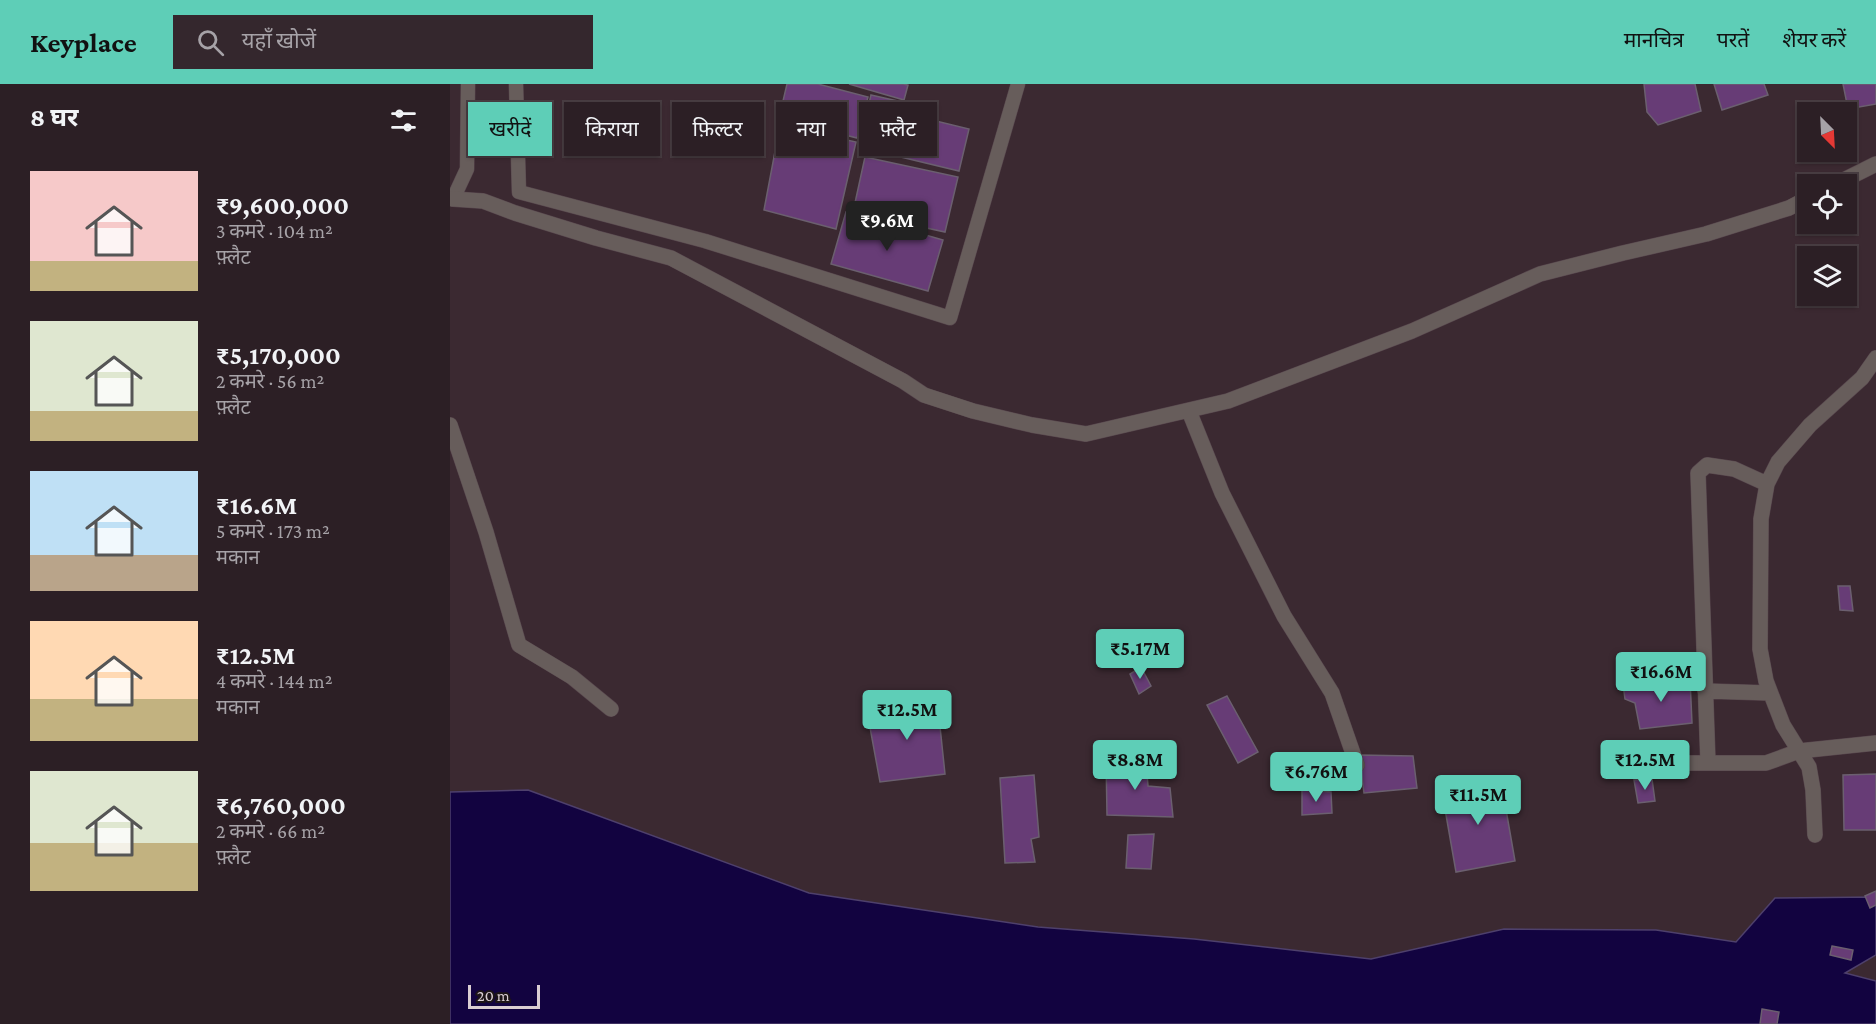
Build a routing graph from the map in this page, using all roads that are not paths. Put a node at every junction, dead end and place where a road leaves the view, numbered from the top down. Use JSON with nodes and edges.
{"nodes":[{"id":1,"x":468,"y":84,"type":"edge"},
{"id":2,"x":516,"y":84,"type":"edge"},
{"id":3,"x":1018,"y":84,"type":"edge"},
{"id":4,"x":1876,"y":164,"type":"edge"},
{"id":5,"x":1856,"y":174,"type":"edge"},
{"id":6,"x":451,"y":200,"type":"edge"},
{"id":7,"x":1797,"y":204,"type":"edge"},
{"id":8,"x":1876,"y":358,"type":"edge"},
{"id":9,"x":1189,"y":411,"type":"junction"},
{"id":10,"x":450,"y":424,"type":"edge"},
{"id":11,"x":1767,"y":484,"type":"junction"},
{"id":12,"x":1705,"y":691,"type":"junction"},
{"id":13,"x":1770,"y":693,"type":"junction"},
{"id":14,"x":611,"y":708,"type":"dead end"},
{"id":15,"x":1876,"y":743,"type":"edge"},
{"id":16,"x":1799,"y":751,"type":"junction"},
{"id":17,"x":1708,"y":763,"type":"junction"},
{"id":18,"x":1630,"y":764,"type":"dead end"},
{"id":19,"x":1357,"y":765,"type":"dead end"},
{"id":20,"x":1815,"y":835,"type":"dead end"}],
"edges":[{"from":1,"to":6,"type":"lane"},
{"from":2,"to":3,"type":"lane"},
{"from":4,"to":5,"type":"street"},
{"from":6,"to":9,"type":"street"},
{"from":7,"to":9,"type":"street"},
{"from":8,"to":11,"type":"street"},
{"from":9,"to":19,"type":"street"},
{"from":10,"to":14,"type":"street"},
{"from":11,"to":12,"type":"street"},
{"from":11,"to":13,"type":"street"},
{"from":12,"to":13,"type":"street"},
{"from":12,"to":17,"type":"street"},
{"from":13,"to":16,"type":"street"},
{"from":15,"to":16,"type":"street"},
{"from":16,"to":17,"type":"street"},
{"from":16,"to":20,"type":"street"},
{"from":17,"to":18,"type":"street"}]}
